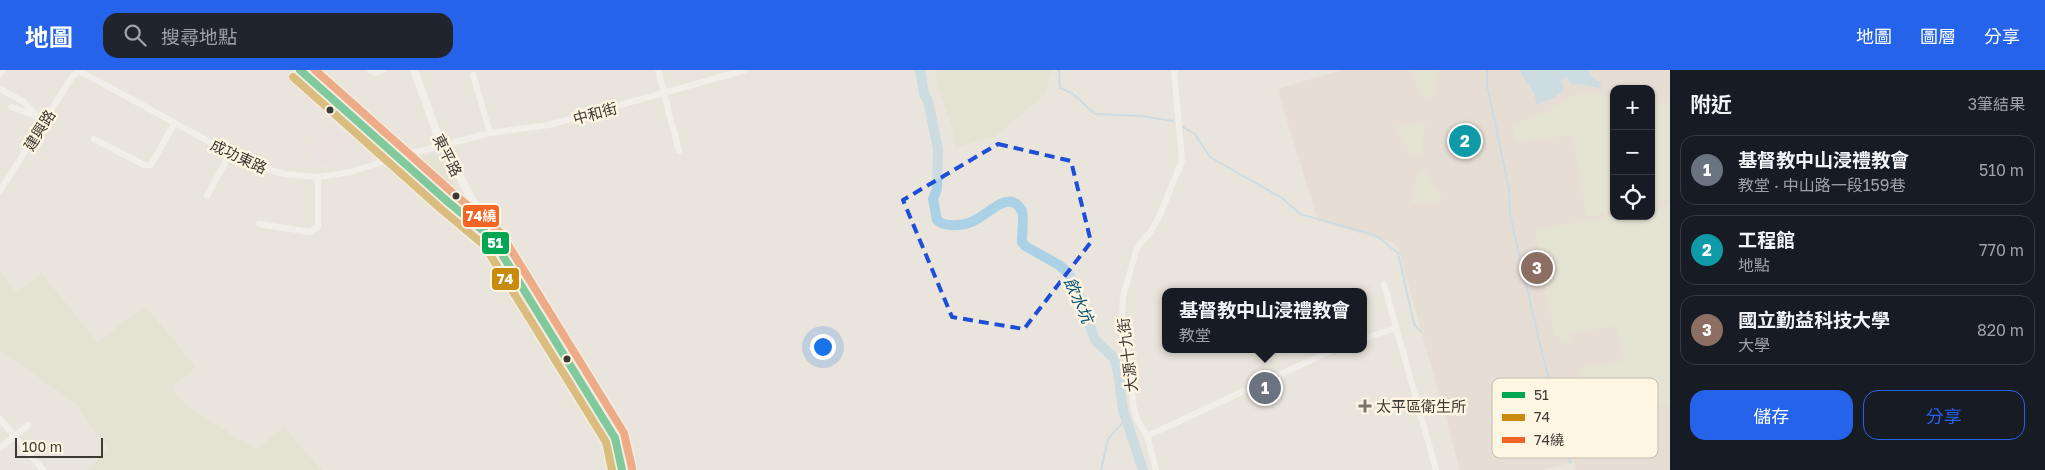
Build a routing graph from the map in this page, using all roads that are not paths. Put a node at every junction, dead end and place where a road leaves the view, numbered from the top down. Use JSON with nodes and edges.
{"nodes":[{"id":1,"x":3,"y":70,"type":"edge"},
{"id":2,"x":79,"y":70,"type":"edge"},
{"id":3,"x":300,"y":70,"type":"edge"},
{"id":4,"x":370,"y":70,"type":"edge"},
{"id":5,"x":383,"y":70,"type":"edge"},
{"id":6,"x":414,"y":70,"type":"edge"},
{"id":7,"x":658,"y":70,"type":"edge"},
{"id":8,"x":745,"y":70,"type":"edge"},
{"id":9,"x":1174,"y":70,"type":"edge"},
{"id":10,"x":0,"y":74,"type":"edge"},
{"id":11,"x":473,"y":75,"type":"dead end"},
{"id":12,"x":0,"y":89,"type":"edge"},
{"id":13,"x":664,"y":93,"type":"junction"},
{"id":14,"x":11,"y":107,"type":"dead end"},
{"id":15,"x":37,"y":116,"type":"junction"},
{"id":16,"x":43,"y":124,"type":"junction"},
{"id":17,"x":174,"y":124,"type":"junction"},
{"id":18,"x":490,"y":133,"type":"junction"},
{"id":19,"x":94,"y":139,"type":"dead end"},
{"id":20,"x":443,"y":147,"type":"junction"},
{"id":21,"x":680,"y":151,"type":"dead end"},
{"id":22,"x":230,"y":154,"type":"junction"},
{"id":23,"x":397,"y":158,"type":"junction"},
{"id":24,"x":318,"y":177,"type":"junction"},
{"id":25,"x":0,"y":191,"type":"edge"},
{"id":26,"x":207,"y":196,"type":"dead end"},
{"id":27,"x":259,"y":224,"type":"dead end"},
{"id":28,"x":492,"y":238,"type":"junction"},
{"id":29,"x":1384,"y":284,"type":"dead end"},
{"id":30,"x":1397,"y":328,"type":"junction"},
{"id":31,"x":1367,"y":337,"type":"edge"},
{"id":32,"x":1326,"y":353,"type":"edge"},
{"id":33,"x":0,"y":419,"type":"edge"},
{"id":34,"x":28,"y":425,"type":"dead end"},
{"id":35,"x":15,"y":436,"type":"junction"},
{"id":36,"x":1147,"y":436,"type":"junction"},
{"id":37,"x":0,"y":448,"type":"edge"},
{"id":38,"x":43,"y":470,"type":"edge"},
{"id":39,"x":622,"y":470,"type":"edge"},
{"id":40,"x":1156,"y":470,"type":"edge"},
{"id":41,"x":1436,"y":470,"type":"edge"}],
"edges":[{"from":1,"to":10,"type":"street"},
{"from":2,"to":16,"type":"street","name":"建興路"},
{"from":2,"to":17,"type":"street","name":"成功東路"},
{"from":3,"to":23,"type":"main road"},
{"from":4,"to":5,"type":"street"},
{"from":6,"to":20,"type":"street","name":"東平路"},
{"from":7,"to":13,"type":"street"},
{"from":8,"to":13,"type":"street","name":"中和街"},
{"from":9,"to":36,"type":"street","name":"大源十九街"},
{"from":11,"to":18,"type":"street"},
{"from":12,"to":15,"type":"street"},
{"from":13,"to":18,"type":"street","name":"中和街"},
{"from":13,"to":21,"type":"street"},
{"from":14,"to":15,"type":"street"},
{"from":15,"to":16,"type":"street"},
{"from":16,"to":25,"type":"street","name":"建興路"},
{"from":17,"to":19,"type":"street"},
{"from":17,"to":22,"type":"street","name":"成功東路"},
{"from":18,"to":20,"type":"street","name":"中和街"},
{"from":20,"to":23,"type":"street","name":"成功東路"},
{"from":20,"to":28,"type":"street","name":"東平路"},
{"from":22,"to":24,"type":"street","name":"成功東路"},
{"from":22,"to":26,"type":"street"},
{"from":23,"to":24,"type":"street","name":"成功東路"},
{"from":23,"to":28,"type":"main road"},
{"from":24,"to":27,"type":"street"},
{"from":28,"to":39,"type":"main road","name":"東平路"},
{"from":29,"to":30,"type":"street"},
{"from":30,"to":31,"type":"street"},
{"from":30,"to":41,"type":"street"},
{"from":32,"to":36,"type":"street"},
{"from":33,"to":35,"type":"street"},
{"from":34,"to":35,"type":"street"},
{"from":35,"to":37,"type":"street"},
{"from":35,"to":38,"type":"street"},
{"from":36,"to":40,"type":"street","name":"大源十九街"}]}
